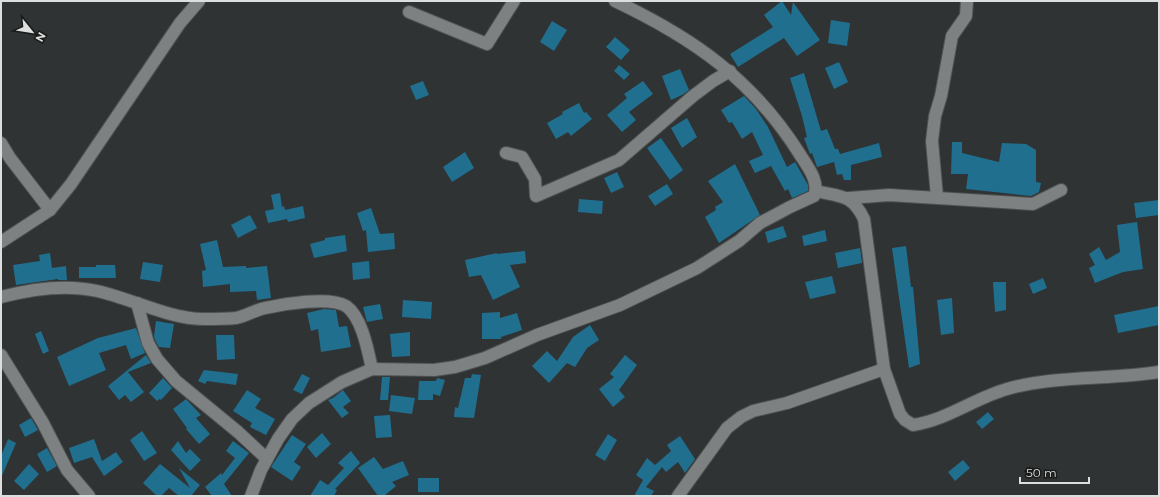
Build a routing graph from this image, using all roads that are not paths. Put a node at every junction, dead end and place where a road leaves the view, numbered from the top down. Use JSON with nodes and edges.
{"nodes":[{"id":1,"x":199,"y":1,"type":"edge"},
{"id":2,"x":514,"y":1,"type":"edge"},
{"id":3,"x":615,"y":1,"type":"edge"},
{"id":4,"x":968,"y":1,"type":"edge"},
{"id":5,"x":409,"y":12,"type":"dead end"},
{"id":6,"x":730,"y":71,"type":"junction"},
{"id":7,"x":1,"y":143,"type":"edge"},
{"id":8,"x":506,"y":153,"type":"dead end"},
{"id":9,"x":1061,"y":190,"type":"dead end"},
{"id":10,"x":816,"y":191,"type":"junction"},
{"id":11,"x":849,"y":198,"type":"junction"},
{"id":12,"x":937,"y":198,"type":"junction"},
{"id":13,"x":50,"y":210,"type":"junction"},
{"id":14,"x":1,"y":242,"type":"edge"},
{"id":15,"x":1,"y":297,"type":"edge"},
{"id":16,"x":137,"y":303,"type":"junction"},
{"id":17,"x":1,"y":355,"type":"edge"},
{"id":18,"x":372,"y":369,"type":"junction"},
{"id":19,"x":884,"y":369,"type":"junction"},
{"id":20,"x":1159,"y":372,"type":"edge"},
{"id":21,"x":267,"y":458,"type":"junction"},
{"id":22,"x":89,"y":496,"type":"edge"},
{"id":23,"x":251,"y":496,"type":"edge"},
{"id":24,"x":678,"y":496,"type":"edge"}],
"edges":[{"from":1,"to":13,"type":"street"},
{"from":2,"to":5,"type":"street"},
{"from":3,"to":6,"type":"street"},
{"from":4,"to":12,"type":"street"},
{"from":6,"to":8,"type":"street"},
{"from":6,"to":10,"type":"street"},
{"from":7,"to":13,"type":"street"},
{"from":9,"to":12,"type":"street"},
{"from":10,"to":11,"type":"street"},
{"from":10,"to":18,"type":"street"},
{"from":11,"to":12,"type":"street"},
{"from":11,"to":19,"type":"street"},
{"from":13,"to":14,"type":"street"},
{"from":15,"to":16,"type":"street"},
{"from":16,"to":18,"type":"street"},
{"from":16,"to":21,"type":"street"},
{"from":17,"to":22,"type":"street"},
{"from":18,"to":21,"type":"street"},
{"from":19,"to":20,"type":"street"},
{"from":19,"to":24,"type":"street"},
{"from":21,"to":23,"type":"street"}]}
